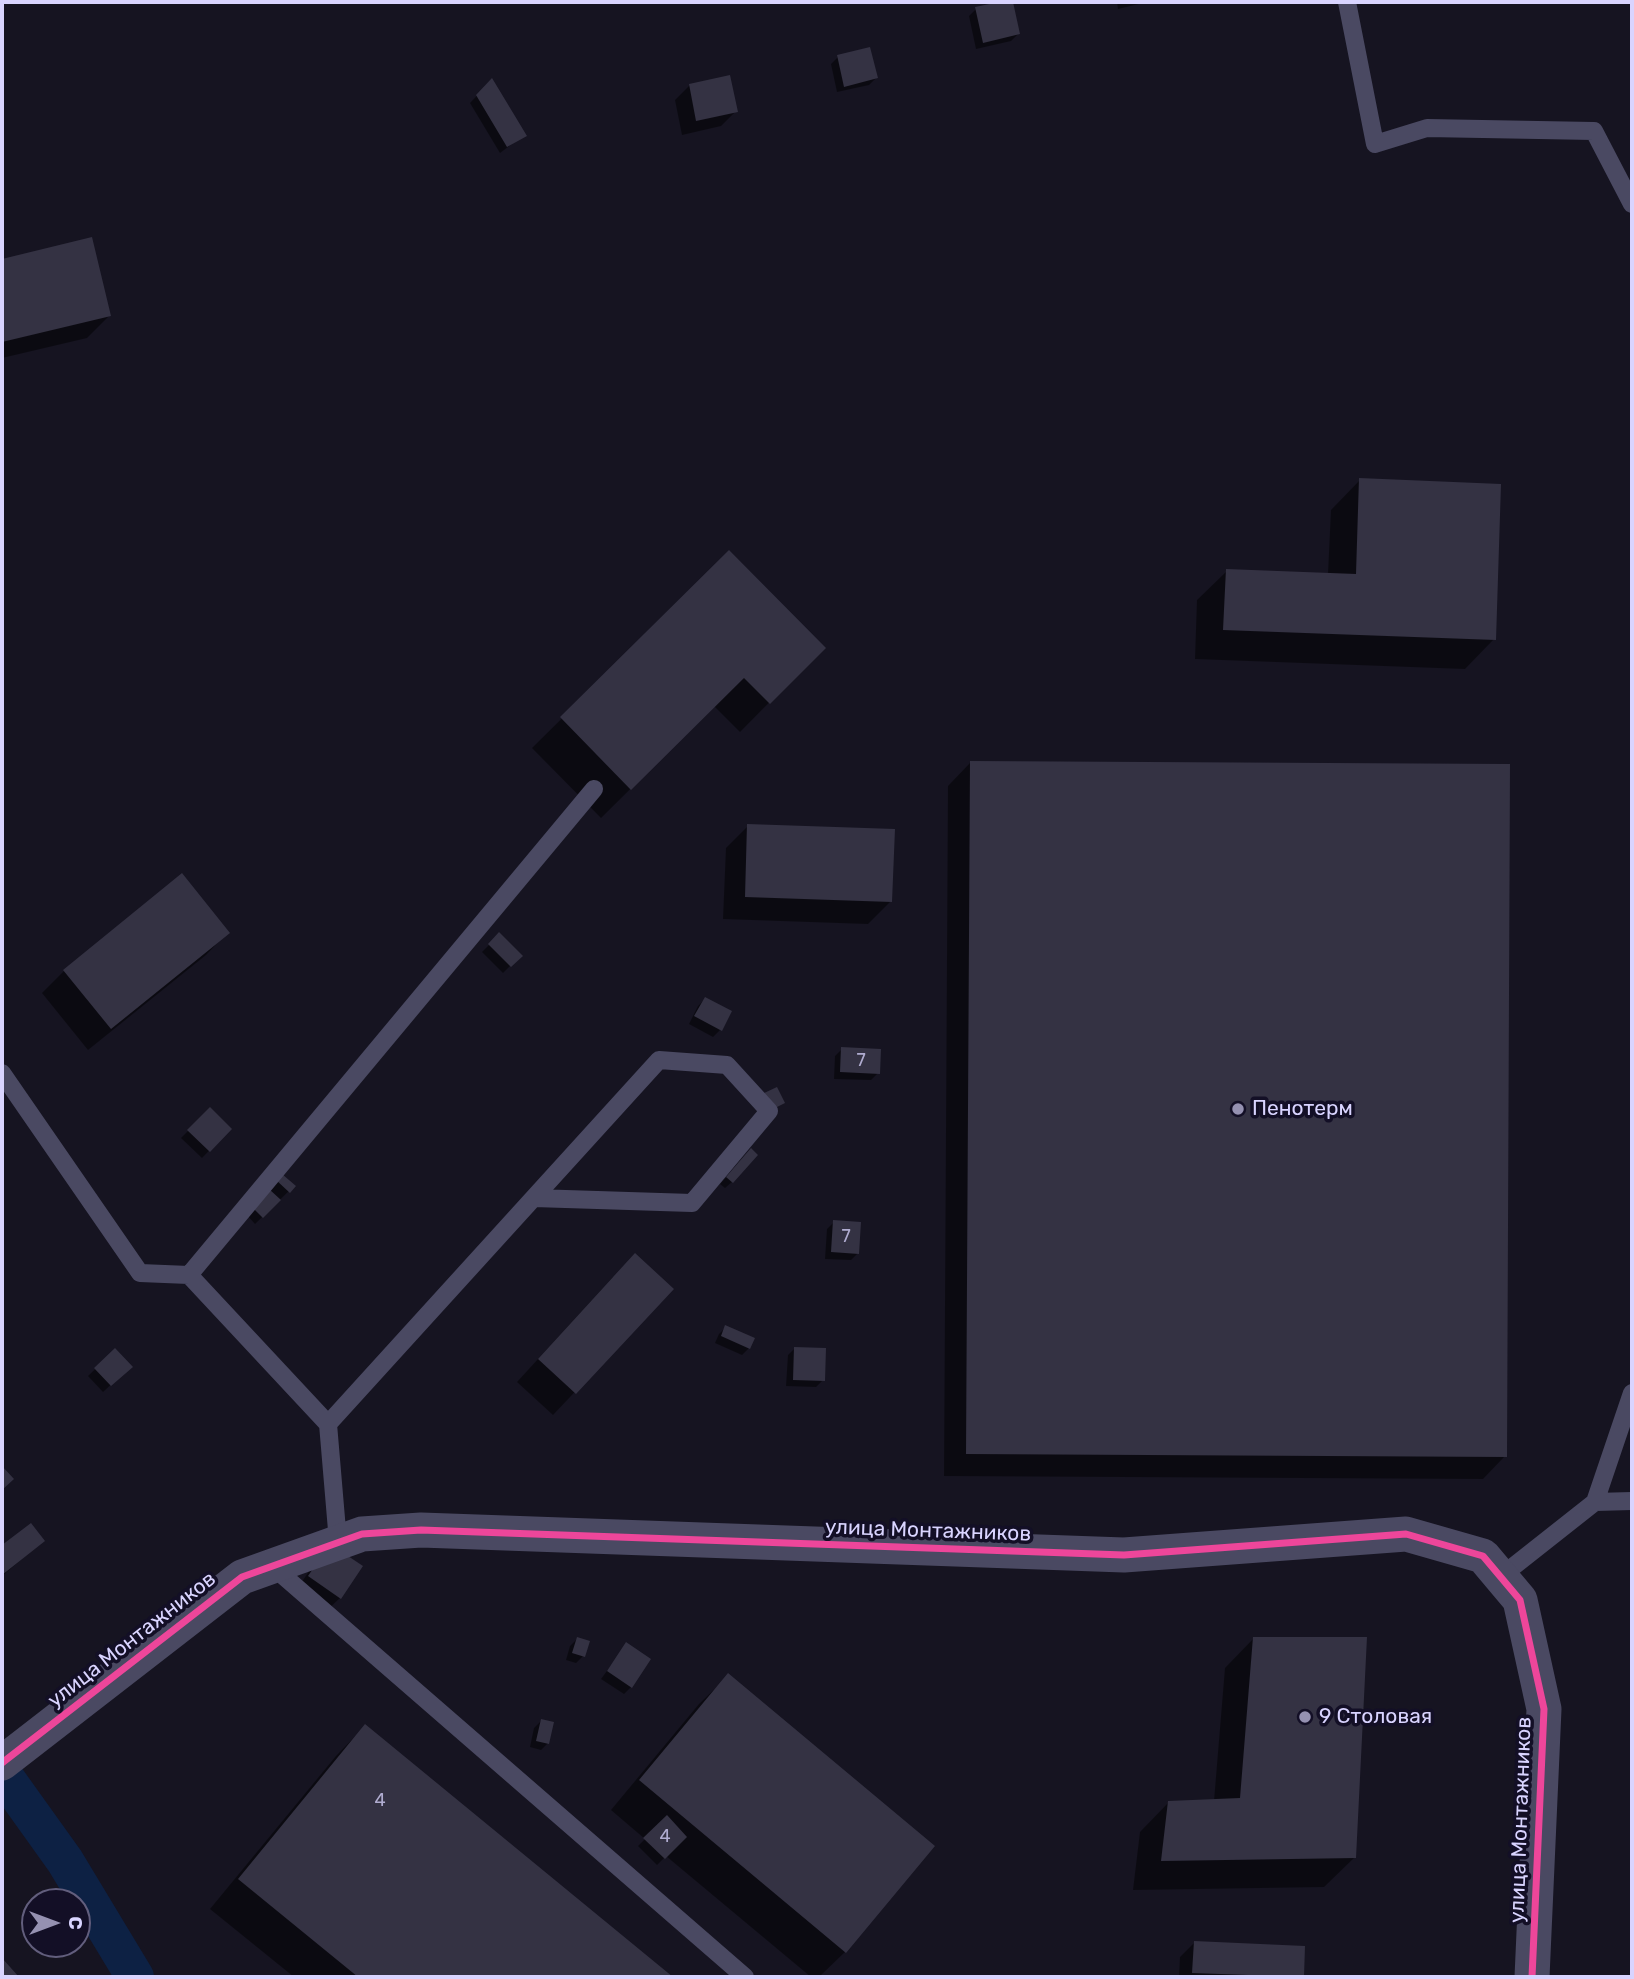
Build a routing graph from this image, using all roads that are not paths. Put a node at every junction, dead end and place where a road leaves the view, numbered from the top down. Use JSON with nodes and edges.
{"nodes":[{"id":1,"x":1347,"y":2,"type":"edge"},
{"id":2,"x":1632,"y":204,"type":"edge"},
{"id":3,"x":594,"y":789,"type":"dead end"},
{"id":4,"x":2,"y":1073,"type":"edge"},
{"id":5,"x":534,"y":1198,"type":"junction"},
{"id":6,"x":189,"y":1275,"type":"junction"},
{"id":7,"x":1632,"y":1393,"type":"edge"},
{"id":8,"x":328,"y":1424,"type":"junction"},
{"id":9,"x":1632,"y":1501,"type":"edge"},
{"id":10,"x":1595,"y":1502,"type":"junction"},
{"id":11,"x":338,"y":1542,"type":"junction"},
{"id":12,"x":272,"y":1566,"type":"junction"},
{"id":13,"x":1500,"y":1577,"type":"junction"},
{"id":14,"x":2,"y":1763,"type":"edge"},
{"id":15,"x":745,"y":1977,"type":"edge"},
{"id":16,"x":1532,"y":1977,"type":"edge"}],
"edges":[{"from":1,"to":2,"type":"lane"},
{"from":3,"to":6,"type":"lane"},
{"from":4,"to":6,"type":"lane"},
{"from":5,"to":5,"type":"lane"},
{"from":5,"to":8,"type":"lane"},
{"from":6,"to":8,"type":"lane"},
{"from":7,"to":10,"type":"lane"},
{"from":8,"to":11,"type":"lane"},
{"from":9,"to":10,"type":"lane"},
{"from":10,"to":13,"type":"lane"},
{"from":11,"to":12,"type":"street","name":"улица Монтажников"},
{"from":11,"to":13,"type":"street","name":"улица Монтажников"},
{"from":12,"to":14,"type":"street","name":"улица Монтажников"},
{"from":12,"to":15,"type":"lane"},
{"from":13,"to":16,"type":"street","name":"улица Монтажников"}]}
